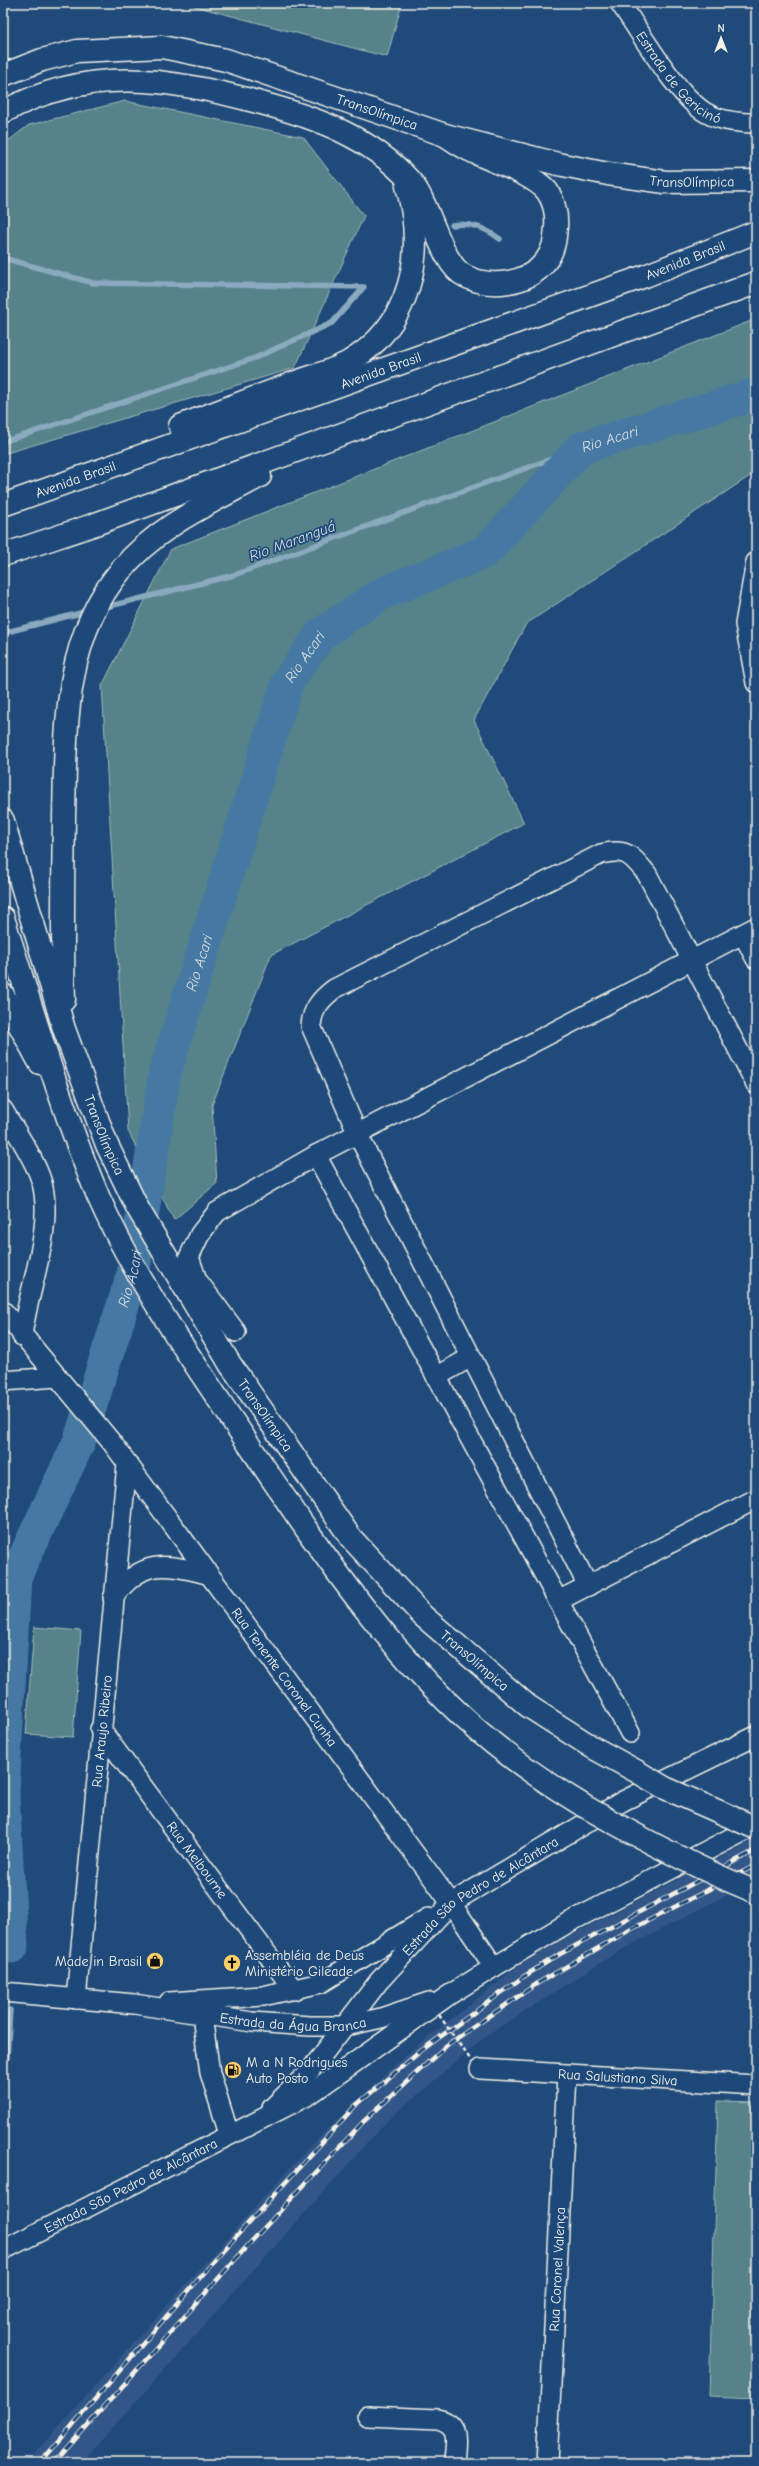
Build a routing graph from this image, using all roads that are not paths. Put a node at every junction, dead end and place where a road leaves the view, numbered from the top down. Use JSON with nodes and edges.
{"nodes":[{"id":1,"x":620,"y":3,"type":"edge"},
{"id":2,"x":3,"y":75,"type":"edge"},
{"id":3,"x":3,"y":112,"type":"edge"},
{"id":4,"x":756,"y":123,"type":"edge"},
{"id":5,"x":445,"y":135,"type":"junction"},
{"id":6,"x":405,"y":175,"type":"junction"},
{"id":7,"x":756,"y":181,"type":"edge"},
{"id":8,"x":756,"y":232,"type":"edge"},
{"id":9,"x":756,"y":283,"type":"edge"},
{"id":10,"x":309,"y":445,"type":"junction"},
{"id":11,"x":3,"y":493,"type":"edge"},
{"id":12,"x":3,"y":505,"type":"edge"},
{"id":13,"x":3,"y":555,"type":"edge"},
{"id":14,"x":756,"y":562,"type":"edge"},
{"id":15,"x":756,"y":683,"type":"edge"},
{"id":16,"x":3,"y":821,"type":"edge"},
{"id":17,"x":3,"y":918,"type":"edge"},
{"id":18,"x":750,"y":930,"type":"edge"},
{"id":19,"x":756,"y":959,"type":"edge"},
{"id":20,"x":693,"y":961,"type":"junction"},
{"id":21,"x":3,"y":995,"type":"edge"},
{"id":22,"x":64,"y":1028,"type":"junction"},
{"id":23,"x":756,"y":1084,"type":"edge"},
{"id":24,"x":3,"y":1110,"type":"edge"},
{"id":25,"x":358,"y":1135,"type":"junction"},
{"id":26,"x":77,"y":1143,"type":"junction"},
{"id":27,"x":316,"y":1155,"type":"junction"},
{"id":28,"x":3,"y":1311,"type":"edge"},
{"id":29,"x":236,"y":1332,"type":"dead end"},
{"id":30,"x":22,"y":1336,"type":"junction"},
{"id":31,"x":471,"y":1357,"type":"junction"},
{"id":32,"x":436,"y":1377,"type":"junction"},
{"id":33,"x":3,"y":1381,"type":"edge"},
{"id":34,"x":63,"y":1384,"type":"junction"},
{"id":35,"x":127,"y":1464,"type":"junction"},
{"id":36,"x":756,"y":1499,"type":"edge"},
{"id":37,"x":207,"y":1574,"type":"junction"},
{"id":38,"x":588,"y":1586,"type":"junction"},
{"id":39,"x":113,"y":1598,"type":"junction"},
{"id":40,"x":558,"y":1601,"type":"junction"},
{"id":41,"x":100,"y":1729,"type":"junction"},
{"id":42,"x":630,"y":1733,"type":"dead end"},
{"id":43,"x":756,"y":1736,"type":"edge"},
{"id":44,"x":756,"y":1825,"type":"edge"},
{"id":45,"x":756,"y":1828,"type":"edge"},
{"id":46,"x":756,"y":1892,"type":"edge"},
{"id":47,"x":452,"y":1903,"type":"junction"},
{"id":48,"x":494,"y":1967,"type":"junction"},
{"id":49,"x":294,"y":1990,"type":"junction"},
{"id":50,"x":3,"y":1992,"type":"edge"},
{"id":51,"x":449,"y":1995,"type":"junction"},
{"id":52,"x":76,"y":1999,"type":"junction"},
{"id":53,"x":134,"y":2004,"type":"junction"},
{"id":54,"x":202,"y":2016,"type":"junction"},
{"id":55,"x":346,"y":2026,"type":"junction"},
{"id":56,"x":475,"y":2064,"type":"road end"},
{"id":57,"x":567,"y":2075,"type":"junction"},
{"id":58,"x":756,"y":2084,"type":"edge"},
{"id":59,"x":258,"y":2122,"type":"junction"},
{"id":60,"x":229,"y":2134,"type":"junction"},
{"id":61,"x":3,"y":2250,"type":"edge"},
{"id":62,"x":367,"y":2416,"type":"dead end"},
{"id":63,"x":454,"y":2463,"type":"edge"},
{"id":64,"x":547,"y":2463,"type":"edge"}],
"edges":[{"from":1,"to":4,"type":"street","name":"Estrada de Gericinó"},
{"from":2,"to":5,"type":"highway","name":"TransOlímpica"},
{"from":3,"to":6,"type":"highway","name":"TransOlímpica"},
{"from":5,"to":6,"type":"highway","name":"TransOlímpica"},
{"from":5,"to":7,"type":"highway","name":"TransOlímpica"},
{"from":6,"to":11,"type":"highway"},
{"from":8,"to":12,"type":"highway","name":"Avenida Brasil"},
{"from":9,"to":10,"type":"highway"},
{"from":10,"to":13,"type":"highway"},
{"from":10,"to":22,"type":"highway"},
{"from":14,"to":15,"type":"street"},
{"from":16,"to":22,"type":"highway","name":"TransOlímpica"},
{"from":17,"to":26,"type":"highway","name":"TransOlímpica"},
{"from":18,"to":19,"type":"street"},
{"from":18,"to":20,"type":"street"},
{"from":20,"to":23,"type":"street"},
{"from":20,"to":25,"type":"street"},
{"from":20,"to":25,"type":"street"},
{"from":21,"to":26,"type":"highway"},
{"from":22,"to":45,"type":"highway","name":"TransOlímpica","bridge":true},
{"from":24,"to":30,"type":"street"},
{"from":25,"to":27,"type":"street"},
{"from":25,"to":31,"type":"street"},
{"from":26,"to":46,"type":"highway","name":"TransOlímpica","bridge":true},
{"from":27,"to":29,"type":"street"},
{"from":27,"to":32,"type":"street"},
{"from":28,"to":30,"type":"street","name":"Rua Tenente Coronel Cunha"},
{"from":30,"to":34,"type":"street","name":"Rua Tenente Coronel Cunha"},
{"from":31,"to":32,"type":"street"},
{"from":31,"to":38,"type":"street"},
{"from":32,"to":40,"type":"street"},
{"from":33,"to":34,"type":"street"},
{"from":34,"to":35,"type":"street","name":"Rua Tenente Coronel Cunha"},
{"from":35,"to":37,"type":"street","name":"Rua Tenente Coronel Cunha"},
{"from":35,"to":39,"type":"street","name":"Rua Araujo Ribeiro"},
{"from":36,"to":38,"type":"street"},
{"from":37,"to":39,"type":"street"},
{"from":37,"to":47,"type":"street","name":"Rua Tenente Coronel Cunha"},
{"from":38,"to":40,"type":"street"},
{"from":39,"to":41,"type":"street","name":"Rua Araujo Ribeiro"},
{"from":40,"to":42,"type":"street"},
{"from":41,"to":49,"type":"street","name":"Rua Melbourne"},
{"from":41,"to":52,"type":"street","name":"Rua Araujo Ribeiro"},
{"from":43,"to":47,"type":"street","name":"Estrada São Pedro de Alcântara"},
{"from":44,"to":48,"type":"street","name":"Estrada São Pedro de Alcântara"},
{"from":47,"to":48,"type":"street","name":"Rua Tenente Coronel Cunha"},
{"from":47,"to":49,"type":"street","name":"Estrada da Água Branca"},
{"from":47,"to":55,"type":"street","name":"Estrada São Pedro de Alcântara"},
{"from":48,"to":51,"type":"street","name":"Estrada São Pedro de Alcântara"},
{"from":49,"to":53,"type":"street","name":"Estrada da Água Branca"},
{"from":50,"to":52,"type":"street","name":"Estrada da Água Branca"},
{"from":51,"to":55,"type":"street","name":"Estrada da Água Branca"},
{"from":51,"to":59,"type":"street","name":"Estrada São Pedro de Alcântara"},
{"from":52,"to":53,"type":"street","name":"Estrada da Água Branca"},
{"from":53,"to":54,"type":"street","name":"Estrada da Água Branca"},
{"from":54,"to":55,"type":"street","name":"Estrada da Água Branca"},
{"from":54,"to":60,"type":"street"},
{"from":55,"to":59,"type":"street","name":"Estrada São Pedro de Alcântara"},
{"from":56,"to":57,"type":"street","name":"Rua Salustiano Silva"},
{"from":57,"to":58,"type":"street","name":"Rua Salustiano Silva"},
{"from":57,"to":64,"type":"street","name":"Rua Coronel Valença"},
{"from":59,"to":60,"type":"street","name":"Estrada São Pedro de Alcântara"},
{"from":60,"to":61,"type":"street","name":"Estrada São Pedro de Alcântara"},
{"from":62,"to":63,"type":"street"}]}
